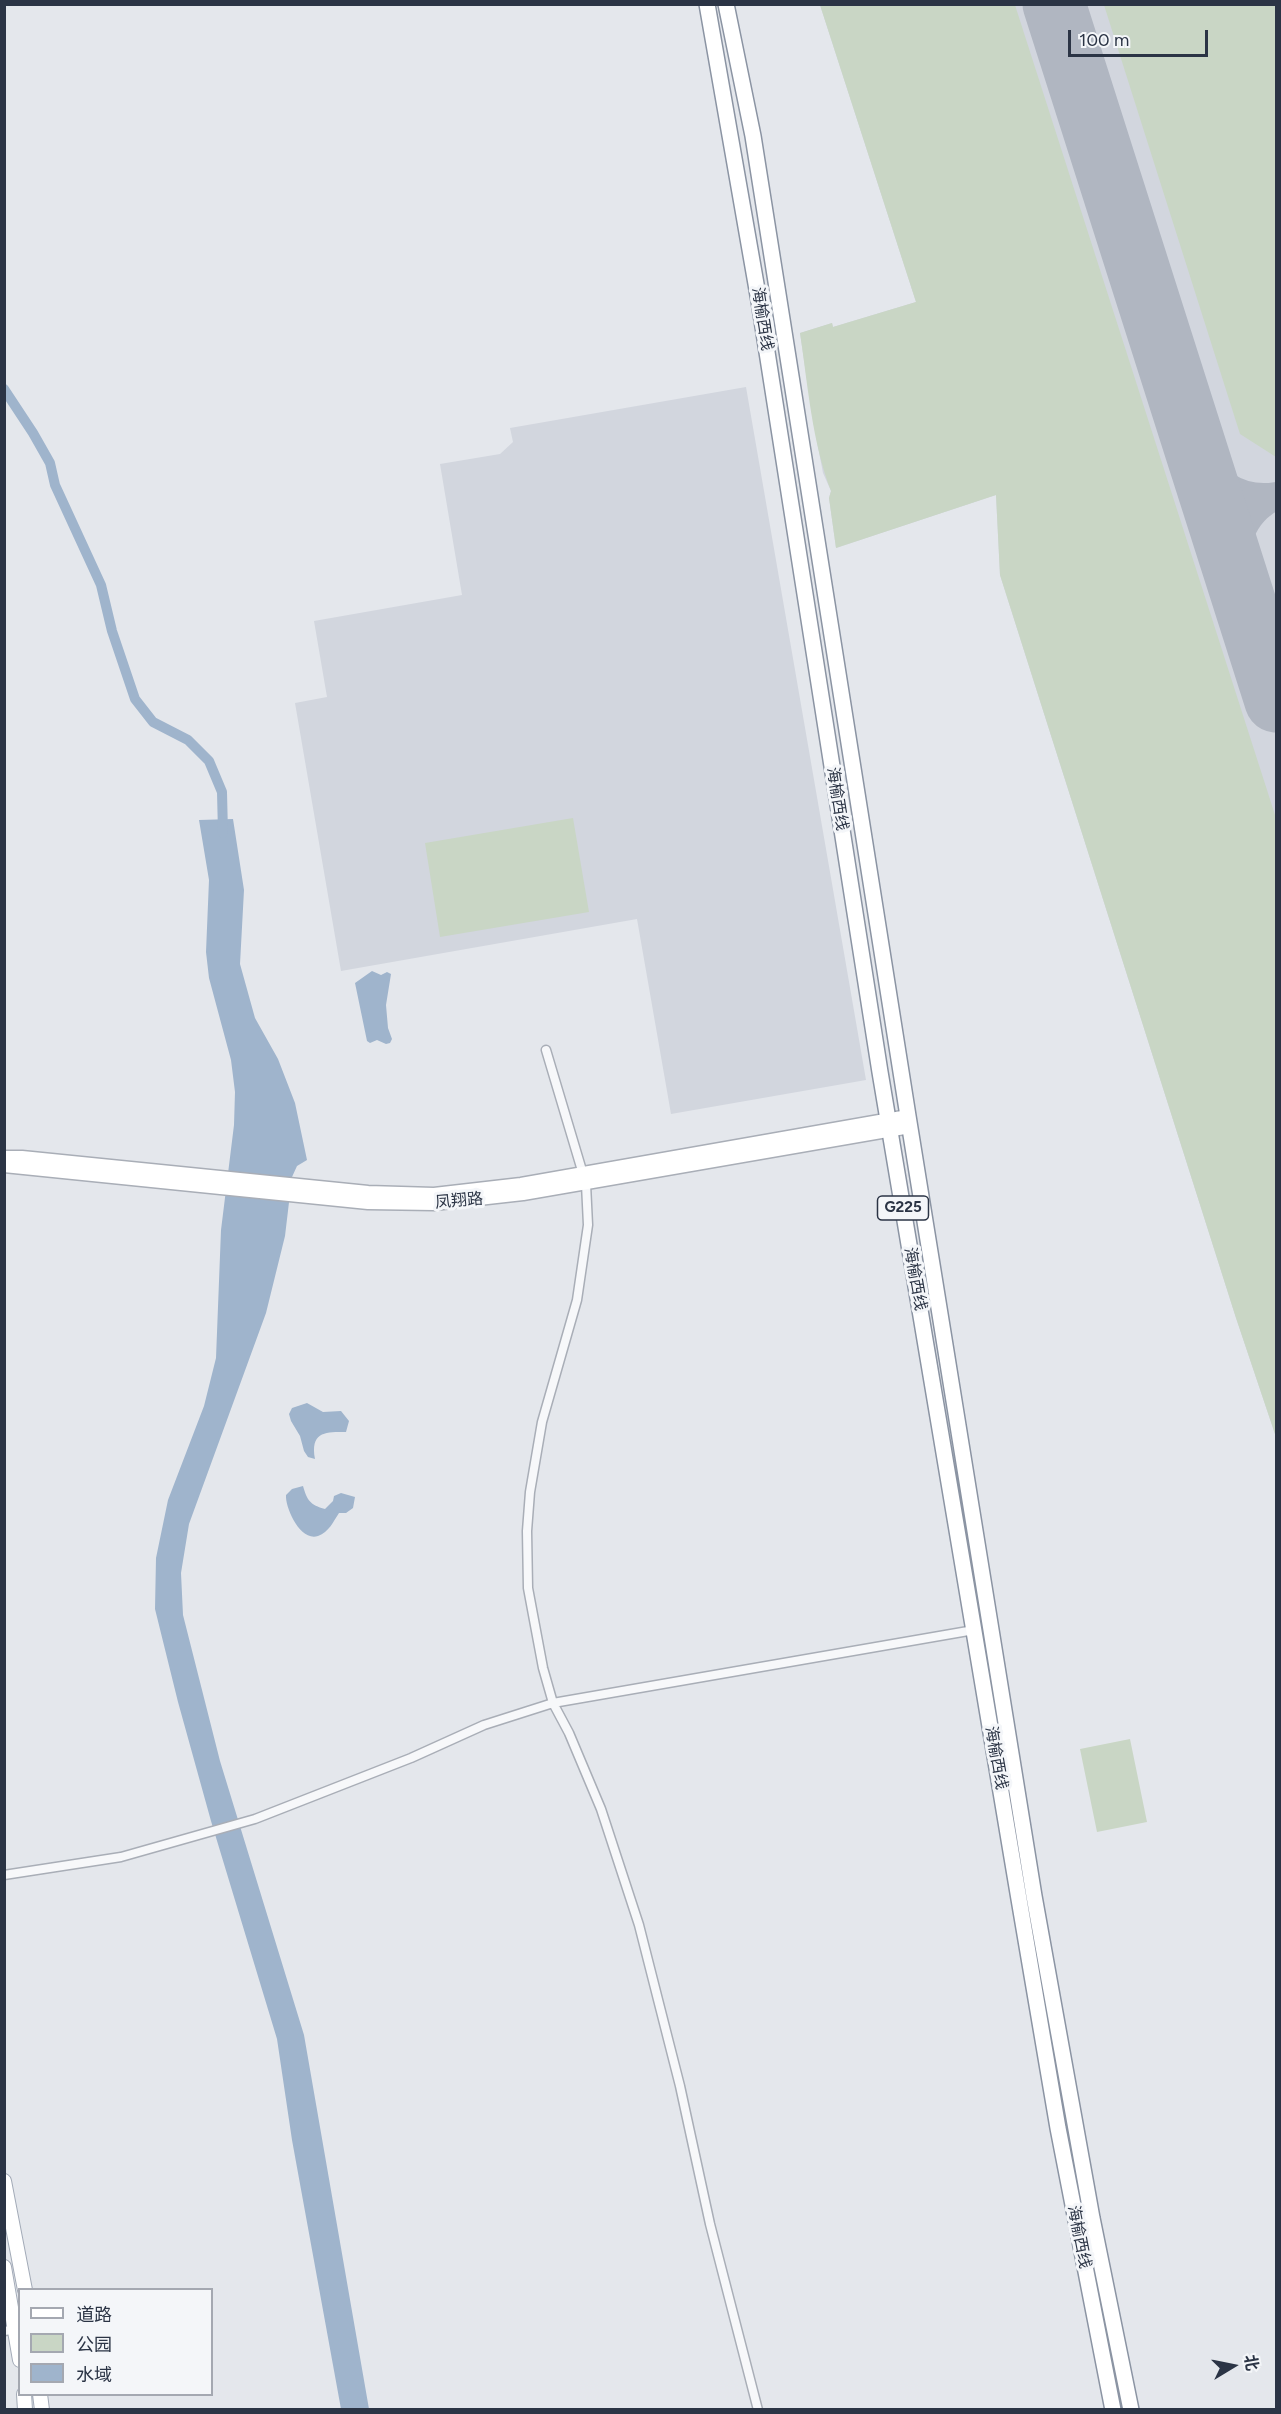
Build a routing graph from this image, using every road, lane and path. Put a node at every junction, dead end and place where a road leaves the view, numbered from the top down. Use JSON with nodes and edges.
{"nodes":[{"id":1,"x":707,"y":4,"type":"edge"},
{"id":2,"x":726,"y":4,"type":"edge"},
{"id":3,"x":546,"y":1050,"type":"dead end"},
{"id":4,"x":909,"y":1122,"type":"junction"},
{"id":5,"x":889,"y":1125,"type":"junction"},
{"id":6,"x":4,"y":1157,"type":"edge"},
{"id":7,"x":4,"y":1166,"type":"edge"},
{"id":8,"x":584,"y":1179,"type":"junction"},
{"id":9,"x":222,"y":1183,"type":"junction"},
{"id":10,"x":974,"y":1630,"type":"junction"},
{"id":11,"x":553,"y":1703,"type":"junction"},
{"id":12,"x":4,"y":1875,"type":"edge"},
{"id":13,"x":1034,"y":1896,"type":"junction"},
{"id":14,"x":1019,"y":1899,"type":"junction"},
{"id":15,"x":4,"y":2181,"type":"edge"},
{"id":16,"x":4,"y":2267,"type":"edge"},
{"id":17,"x":25,"y":2288,"type":"edge"},
{"id":18,"x":13,"y":2330,"type":"edge"},
{"id":19,"x":18,"y":2351,"type":"edge"},
{"id":20,"x":758,"y":2409,"type":"edge"},
{"id":21,"x":1113,"y":2409,"type":"edge"},
{"id":22,"x":1131,"y":2409,"type":"edge"}],
"edges":[{"from":1,"to":5,"type":"highway","name":"海榆西线","number":"G225"},
{"from":2,"to":4,"type":"highway","name":"海榆西线","number":"G225"},
{"from":3,"to":8,"type":"street"},
{"from":4,"to":5,"type":"street","name":"凤翔路"},
{"from":4,"to":13,"type":"highway","name":"海榆西线","number":"G225"},
{"from":5,"to":8,"type":"street","name":"凤翔路"},
{"from":5,"to":10,"type":"highway","name":"海榆西线","number":"G225"},
{"from":6,"to":9,"type":"street","name":"凤翔路"},
{"from":7,"to":9,"type":"street","name":"凤翔路"},
{"from":8,"to":9,"type":"street","name":"凤翔路"},
{"from":8,"to":11,"type":"street"},
{"from":10,"to":11,"type":"street"},
{"from":10,"to":14,"type":"highway","name":"海榆西线","number":"G225"},
{"from":11,"to":12,"type":"street"},
{"from":11,"to":20,"type":"street"},
{"from":13,"to":14,"type":"main road"},
{"from":13,"to":22,"type":"highway","name":"海榆西线","number":"G225"},
{"from":14,"to":21,"type":"highway","name":"海榆西线","number":"G225"},
{"from":15,"to":17,"type":"main road"},
{"from":16,"to":18,"type":"main road"},
{"from":18,"to":19,"type":"main road"}]}
